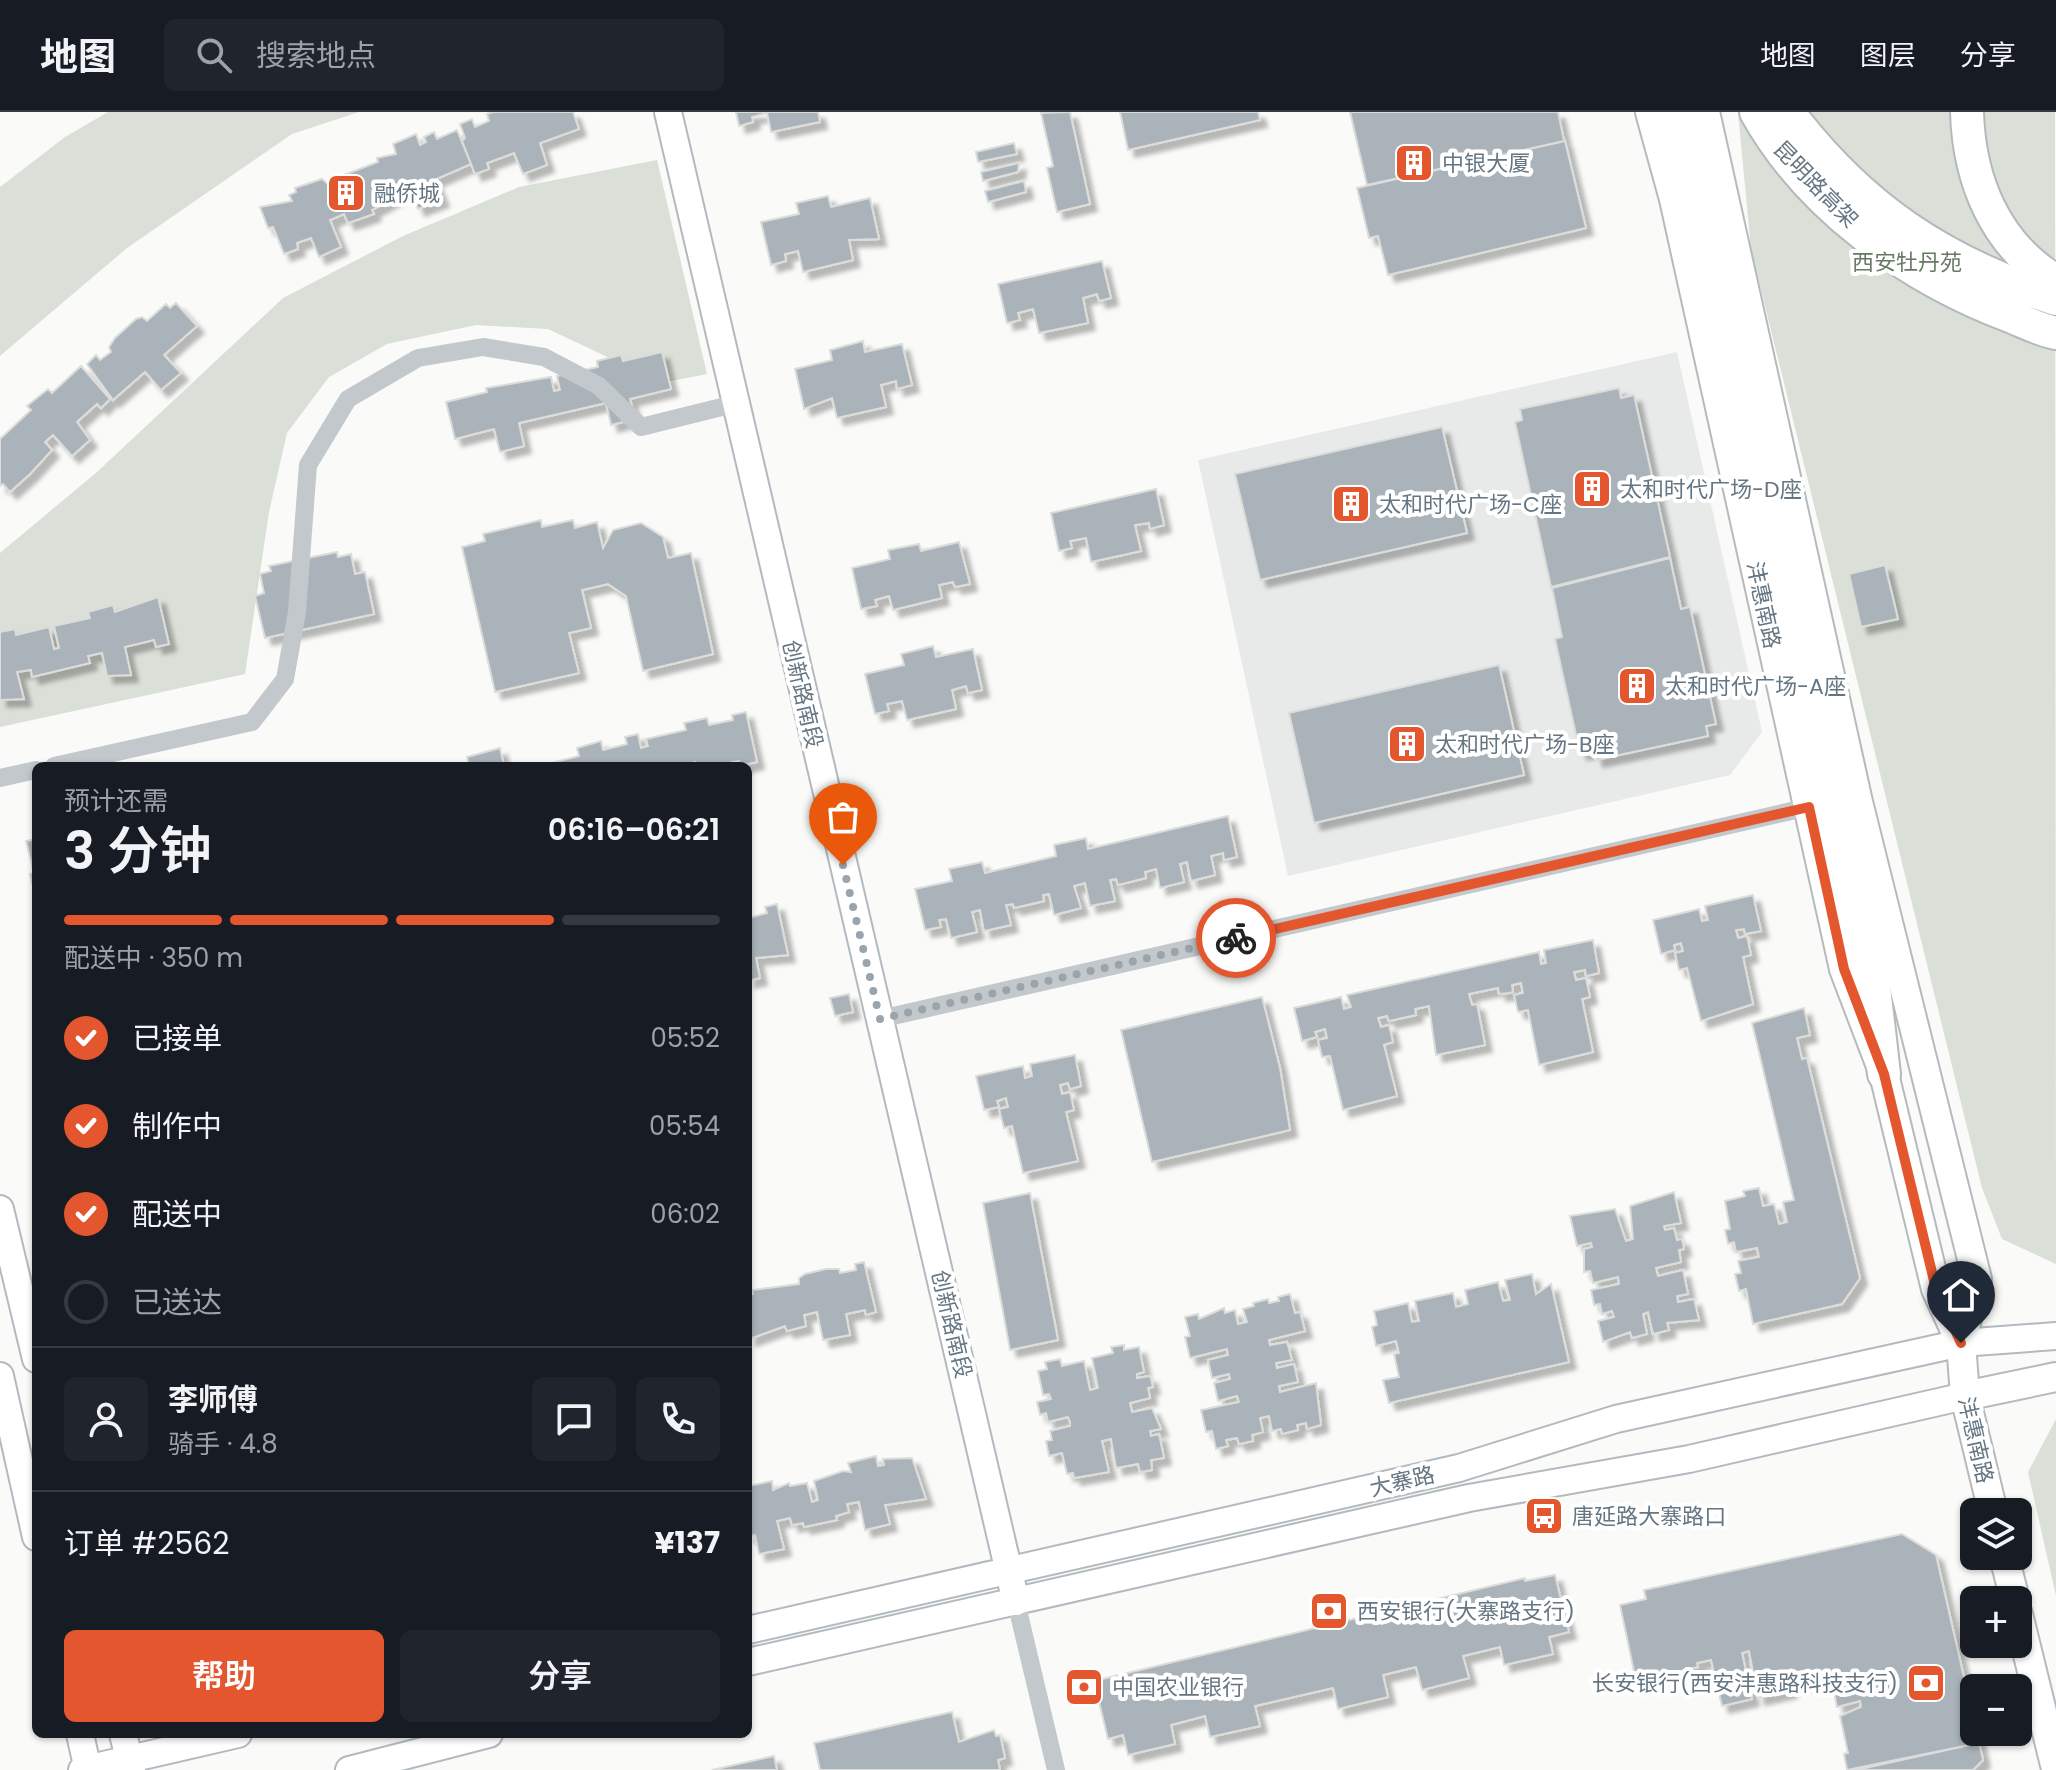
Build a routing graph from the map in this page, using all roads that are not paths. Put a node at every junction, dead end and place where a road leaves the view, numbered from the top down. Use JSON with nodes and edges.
{"nodes":[{"id":1,"x":668,"y":112,"type":"edge"},
{"id":2,"x":1650,"y":112,"type":"edge"},
{"id":3,"x":1677,"y":112,"type":"edge"},
{"id":4,"x":1705,"y":112,"type":"edge"},
{"id":5,"x":1756,"y":112,"type":"edge"},
{"id":6,"x":1788,"y":112,"type":"edge"},
{"id":7,"x":1967,"y":112,"type":"edge"},
{"id":8,"x":2056,"y":281,"type":"edge"},
{"id":9,"x":2056,"y":299,"type":"edge"},
{"id":10,"x":2056,"y":333,"type":"edge"},
{"id":11,"x":734,"y":404,"type":"junction"},
{"id":12,"x":72,"y":762,"type":"edge"},
{"id":13,"x":32,"y":771,"type":"edge"},
{"id":14,"x":0,"y":778,"type":"edge"},
{"id":15,"x":1822,"y":805,"type":"junction"},
{"id":16,"x":880,"y":1019,"type":"junction"},
{"id":17,"x":1884,"y":1074,"type":"joint"},
{"id":18,"x":0,"y":1209,"type":"edge"},
{"id":19,"x":2056,"y":1336,"type":"edge"},
{"id":20,"x":32,"y":1342,"type":"edge"},
{"id":21,"x":1961,"y":1343,"type":"junction"},
{"id":22,"x":0,"y":1376,"type":"edge"},
{"id":23,"x":2056,"y":1377,"type":"edge"},
{"id":24,"x":1965,"y":1396,"type":"junction"},
{"id":25,"x":1990,"y":1498,"type":"edge"},
{"id":26,"x":32,"y":1519,"type":"edge"},
{"id":27,"x":1010,"y":1571,"type":"junction"},
{"id":28,"x":1016,"y":1602,"type":"junction"},
{"id":29,"x":752,"y":1629,"type":"edge"},
{"id":30,"x":2029,"y":1658,"type":"edge"},
{"id":31,"x":752,"y":1661,"type":"edge"},
{"id":32,"x":81,"y":1738,"type":"edge"},
{"id":33,"x":216,"y":1738,"type":"edge"},
{"id":34,"x":473,"y":1738,"type":"edge"},
{"id":35,"x":128,"y":1754,"type":"edge"},
{"id":36,"x":2056,"y":1769,"type":"edge"},
{"id":37,"x":86,"y":1770,"type":"edge"},
{"id":38,"x":349,"y":1770,"type":"edge"},
{"id":39,"x":1056,"y":1770,"type":"edge"}],
"edges":[{"from":1,"to":11,"type":"main road","name":"创新路南段"},
{"from":2,"to":15,"type":"main road","name":"沣惠南路"},
{"from":3,"to":15,"type":"highway"},
{"from":4,"to":21,"type":"main road"},
{"from":5,"to":10,"type":"highway","name":"昆明路高架"},
{"from":6,"to":9,"type":"highway","name":"昆明路高架"},
{"from":7,"to":8,"type":"highway"},
{"from":11,"to":12,"type":"street"},
{"from":11,"to":16,"type":"main road","name":"创新路南段"},
{"from":13,"to":14,"type":"street"},
{"from":15,"to":16,"type":"street"},
{"from":15,"to":17,"type":"highway"},
{"from":16,"to":27,"type":"main road","name":"创新路南段"},
{"from":17,"to":21,"type":"main road","name":"沣惠南路"},
{"from":18,"to":20,"type":"main road"},
{"from":19,"to":21,"type":"main road","name":"大寨路"},
{"from":21,"to":24,"type":"main road","name":"沣惠南路"},
{"from":21,"to":27,"type":"main road","name":"大寨路"},
{"from":22,"to":26,"type":"main road"},
{"from":23,"to":24,"type":"main road"},
{"from":24,"to":25,"type":"main road","name":"沣惠南路"},
{"from":24,"to":28,"type":"main road","name":"大寨路"},
{"from":27,"to":28,"type":"main road","name":"创新路南段"},
{"from":27,"to":29,"type":"main road","name":"大寨路"},
{"from":28,"to":31,"type":"main road","name":"大寨路"},
{"from":28,"to":39,"type":"street"},
{"from":30,"to":36,"type":"main road"},
{"from":32,"to":37,"type":"main road"},
{"from":33,"to":35,"type":"main road"},
{"from":34,"to":38,"type":"main road"},
{"from":35,"to":37,"type":"main road"}]}
